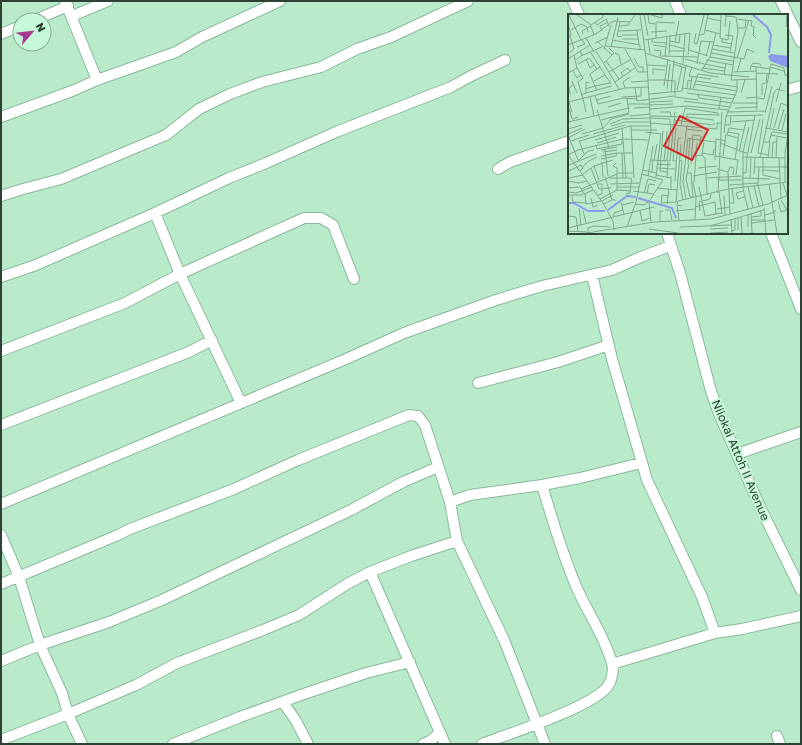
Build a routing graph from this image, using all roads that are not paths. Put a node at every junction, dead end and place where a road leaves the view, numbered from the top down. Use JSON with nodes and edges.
{"nodes":[{"id":1,"x":108,"y":1,"type":"edge"},
{"id":2,"x":280,"y":1,"type":"edge"},
{"id":3,"x":468,"y":1,"type":"edge"},
{"id":4,"x":573,"y":1,"type":"edge"},
{"id":5,"x":675,"y":1,"type":"edge"},
{"id":6,"x":781,"y":1,"type":"edge"},
{"id":7,"x":66,"y":4,"type":"edge"},
{"id":8,"x":50,"y":12,"type":"edge"},
{"id":9,"x":579,"y":14,"type":"edge"},
{"id":10,"x":681,"y":14,"type":"edge"},
{"id":11,"x":787,"y":14,"type":"edge"},
{"id":12,"x":788,"y":15,"type":"edge"},
{"id":13,"x":72,"y":16,"type":"junction"},
{"id":14,"x":12,"y":29,"type":"edge"},
{"id":15,"x":1,"y":34,"type":"edge"},
{"id":16,"x":801,"y":42,"type":"edge"},
{"id":17,"x":505,"y":60,"type":"dead end"},
{"id":18,"x":97,"y":80,"type":"junction"},
{"id":19,"x":801,"y":86,"type":"edge"},
{"id":20,"x":788,"y":90,"type":"edge"},
{"id":21,"x":1,"y":117,"type":"edge"},
{"id":22,"x":568,"y":141,"type":"edge"},
{"id":23,"x":498,"y":168,"type":"dead end"},
{"id":24,"x":1,"y":196,"type":"edge"},
{"id":25,"x":155,"y":213,"type":"junction"},
{"id":26,"x":667,"y":234,"type":"edge"},
{"id":27,"x":770,"y":234,"type":"edge"},
{"id":28,"x":670,"y":246,"type":"junction"},
{"id":29,"x":180,"y":274,"type":"junction"},
{"id":30,"x":592,"y":275,"type":"junction"},
{"id":31,"x":1,"y":277,"type":"edge"},
{"id":32,"x":354,"y":279,"type":"dead end"},
{"id":33,"x":801,"y":309,"type":"edge"},
{"id":34,"x":212,"y":340,"type":"junction"},
{"id":35,"x":609,"y":345,"type":"junction"},
{"id":36,"x":1,"y":351,"type":"edge"},
{"id":37,"x":478,"y":383,"type":"dead end"},
{"id":38,"x":242,"y":403,"type":"junction"},
{"id":39,"x":1,"y":425,"type":"edge"},
{"id":40,"x":801,"y":432,"type":"edge"},
{"id":41,"x":736,"y":454,"type":"junction"},
{"id":42,"x":641,"y":463,"type":"junction"},
{"id":43,"x":438,"y":467,"type":"junction"},
{"id":44,"x":542,"y":485,"type":"junction"},
{"id":45,"x":450,"y":502,"type":"junction"},
{"id":46,"x":1,"y":504,"type":"edge"},
{"id":47,"x":1,"y":535,"type":"edge"},
{"id":48,"x":457,"y":542,"type":"junction"},
{"id":49,"x":370,"y":572,"type":"junction"},
{"id":50,"x":19,"y":577,"type":"junction"},
{"id":51,"x":1,"y":584,"type":"edge"},
{"id":52,"x":801,"y":590,"type":"edge"},
{"id":53,"x":801,"y":616,"type":"edge"},
{"id":54,"x":715,"y":633,"type":"junction"},
{"id":55,"x":40,"y":645,"type":"junction"},
{"id":56,"x":1,"y":661,"type":"edge"},
{"id":57,"x":410,"y":662,"type":"junction"},
{"id":58,"x":612,"y":664,"type":"junction"},
{"id":59,"x":282,"y":702,"type":"junction"},
{"id":60,"x":68,"y":714,"type":"junction"},
{"id":61,"x":537,"y":723,"type":"junction"},
{"id":62,"x":440,"y":734,"type":"junction"},
{"id":63,"x":1,"y":740,"type":"edge"},
{"id":64,"x":82,"y":744,"type":"edge"},
{"id":65,"x":173,"y":744,"type":"edge"},
{"id":66,"x":308,"y":744,"type":"edge"},
{"id":67,"x":423,"y":744,"type":"edge"},
{"id":68,"x":445,"y":744,"type":"edge"},
{"id":69,"x":482,"y":744,"type":"edge"},
{"id":70,"x":545,"y":744,"type":"edge"}],
"edges":[{"from":1,"to":13,"type":"street"},
{"from":2,"to":18,"type":"street"},
{"from":3,"to":24,"type":"street"},
{"from":4,"to":9,"type":"street"},
{"from":5,"to":10,"type":"street"},
{"from":6,"to":11,"type":"street"},
{"from":7,"to":8,"type":"street"},
{"from":7,"to":13,"type":"street"},
{"from":12,"to":16,"type":"street"},
{"from":13,"to":18,"type":"street"},
{"from":14,"to":15,"type":"street"},
{"from":17,"to":25,"type":"street"},
{"from":18,"to":21,"type":"street"},
{"from":19,"to":20,"type":"street"},
{"from":22,"to":23,"type":"street"},
{"from":25,"to":29,"type":"street"},
{"from":25,"to":31,"type":"street"},
{"from":26,"to":28,"type":"street","name":"Niiokai Attoh II Avenue"},
{"from":27,"to":33,"type":"street"},
{"from":28,"to":30,"type":"street"},
{"from":28,"to":41,"type":"street","name":"Niiokai Attoh II Avenue"},
{"from":29,"to":32,"type":"street"},
{"from":29,"to":34,"type":"street"},
{"from":29,"to":36,"type":"street"},
{"from":30,"to":35,"type":"street"},
{"from":30,"to":38,"type":"street"},
{"from":34,"to":38,"type":"street"},
{"from":34,"to":39,"type":"street"},
{"from":35,"to":37,"type":"street"},
{"from":35,"to":42,"type":"street"},
{"from":38,"to":46,"type":"street"},
{"from":40,"to":41,"type":"street"},
{"from":41,"to":52,"type":"street","name":"Niiokai Attoh II Avenue"},
{"from":42,"to":44,"type":"street"},
{"from":42,"to":54,"type":"street"},
{"from":43,"to":45,"type":"street"},
{"from":43,"to":50,"type":"street"},
{"from":43,"to":55,"type":"street"},
{"from":44,"to":45,"type":"street"},
{"from":44,"to":58,"type":"street"},
{"from":45,"to":48,"type":"street"},
{"from":47,"to":50,"type":"street"},
{"from":48,"to":49,"type":"street"},
{"from":48,"to":61,"type":"street"},
{"from":49,"to":57,"type":"street"},
{"from":49,"to":60,"type":"street"},
{"from":50,"to":51,"type":"street"},
{"from":50,"to":55,"type":"street"},
{"from":53,"to":54,"type":"street"},
{"from":54,"to":58,"type":"street"},
{"from":55,"to":56,"type":"street"},
{"from":55,"to":60,"type":"street"},
{"from":57,"to":59,"type":"street"},
{"from":57,"to":62,"type":"street"},
{"from":58,"to":61,"type":"street"},
{"from":59,"to":65,"type":"street"},
{"from":59,"to":66,"type":"street"},
{"from":60,"to":63,"type":"street"},
{"from":60,"to":64,"type":"street"},
{"from":61,"to":69,"type":"street"},
{"from":61,"to":70,"type":"street"},
{"from":62,"to":67,"type":"street"},
{"from":62,"to":68,"type":"street"}]}
